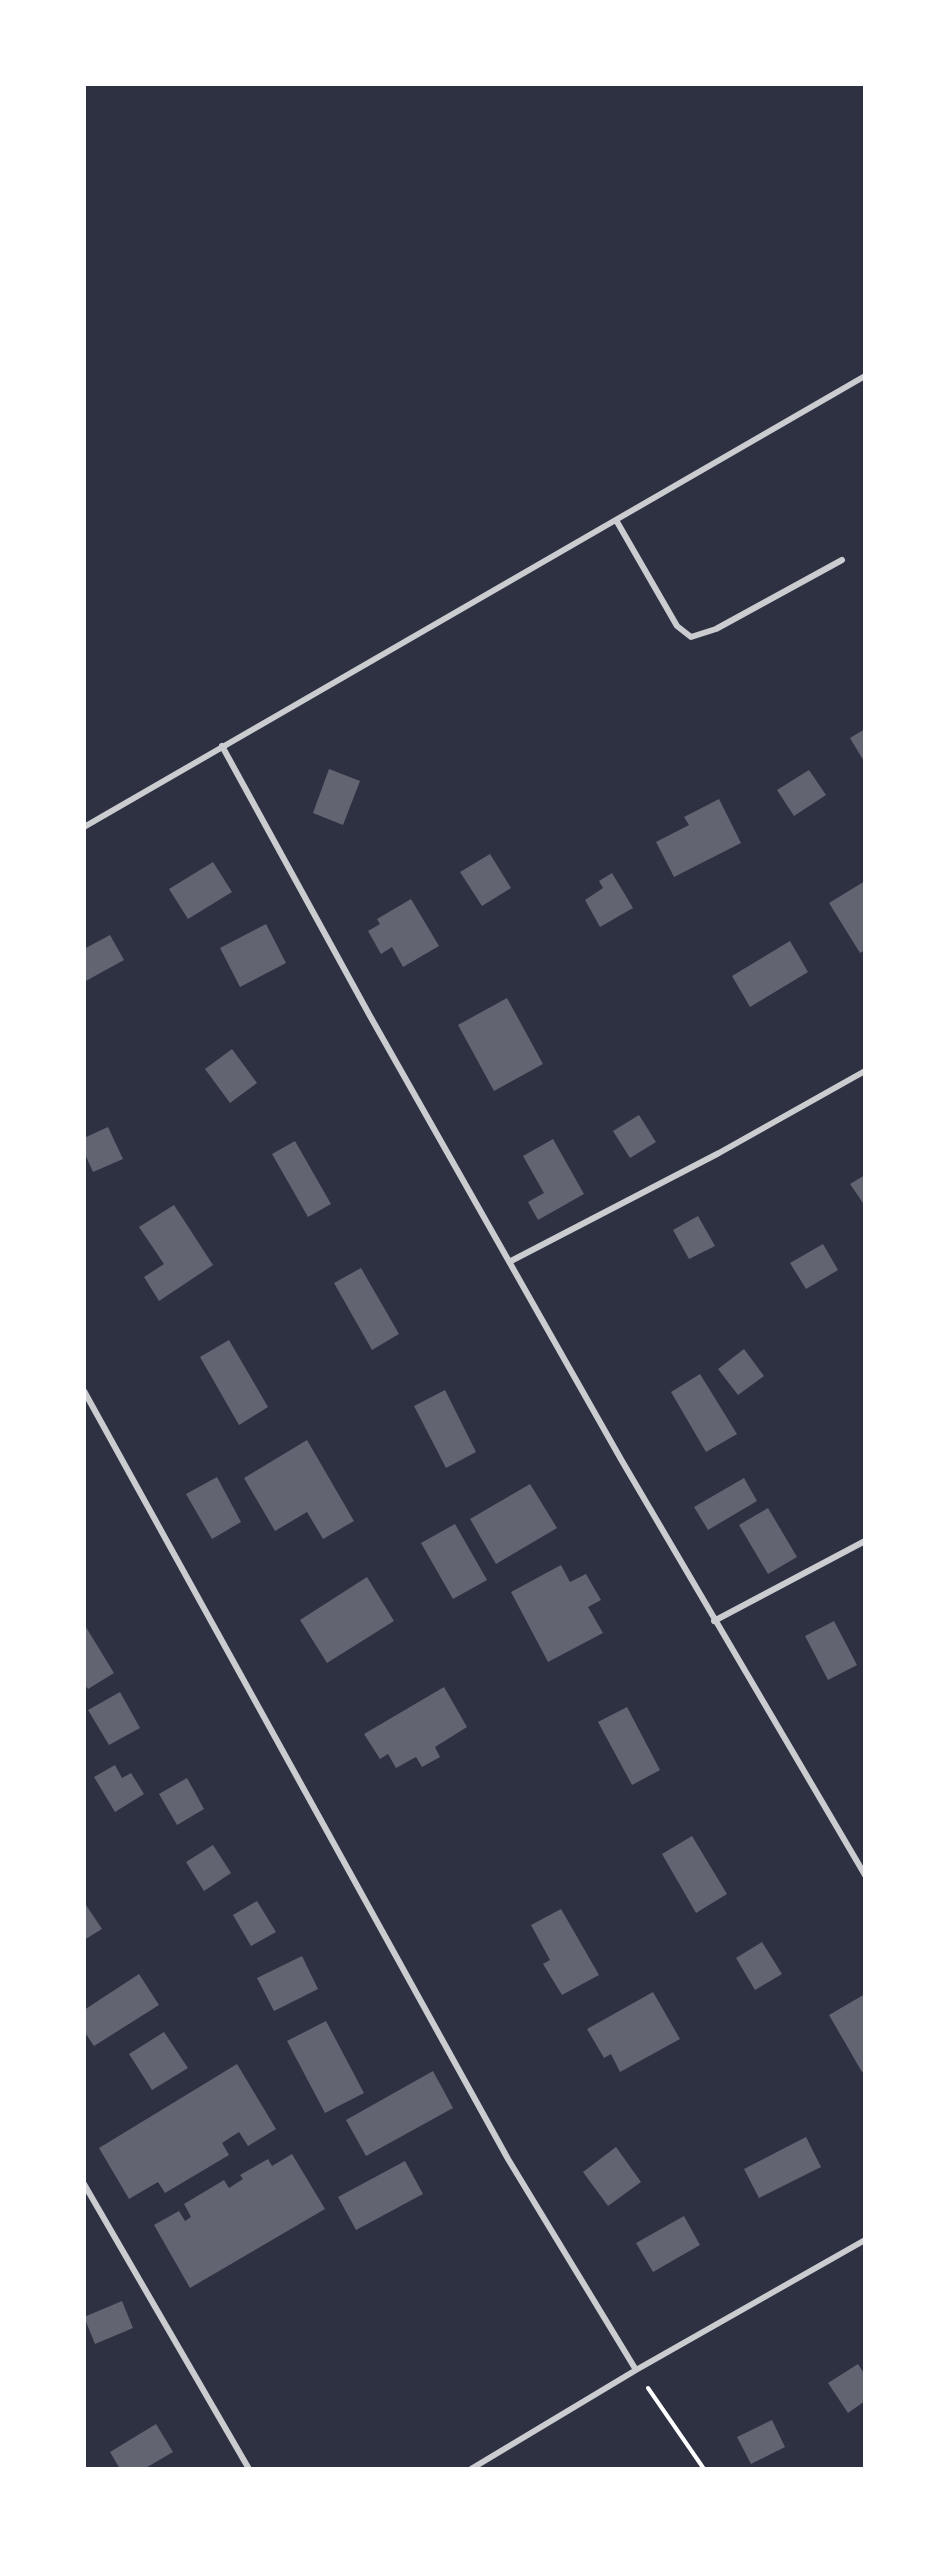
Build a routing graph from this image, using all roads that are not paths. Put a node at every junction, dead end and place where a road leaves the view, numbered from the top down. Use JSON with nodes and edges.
{"nodes":[{"id":1,"x":865,"y":376,"type":"edge"},
{"id":2,"x":615,"y":520,"type":"junction"},
{"id":3,"x":842,"y":560,"type":"dead end"},
{"id":4,"x":222,"y":746,"type":"junction"},
{"id":5,"x":84,"y":827,"type":"edge"},
{"id":6,"x":865,"y":1071,"type":"edge"},
{"id":7,"x":511,"y":1261,"type":"junction"},
{"id":8,"x":84,"y":1391,"type":"edge"},
{"id":9,"x":865,"y":1541,"type":"edge"},
{"id":10,"x":714,"y":1621,"type":"junction"},
{"id":11,"x":865,"y":1875,"type":"edge"},
{"id":12,"x":84,"y":2184,"type":"edge"},
{"id":13,"x":865,"y":2240,"type":"edge"},
{"id":14,"x":636,"y":2370,"type":"junction"},
{"id":15,"x":249,"y":2469,"type":"edge"},
{"id":16,"x":471,"y":2469,"type":"edge"}],
"edges":[{"from":1,"to":2,"type":"street"},
{"from":2,"to":3,"type":"street"},
{"from":2,"to":4,"type":"street"},
{"from":4,"to":5,"type":"street"},
{"from":4,"to":7,"type":"street"},
{"from":6,"to":7,"type":"street"},
{"from":7,"to":10,"type":"street"},
{"from":8,"to":14,"type":"street"},
{"from":9,"to":10,"type":"street"},
{"from":10,"to":11,"type":"street"},
{"from":12,"to":15,"type":"street"},
{"from":13,"to":14,"type":"street"},
{"from":14,"to":16,"type":"street"}]}
